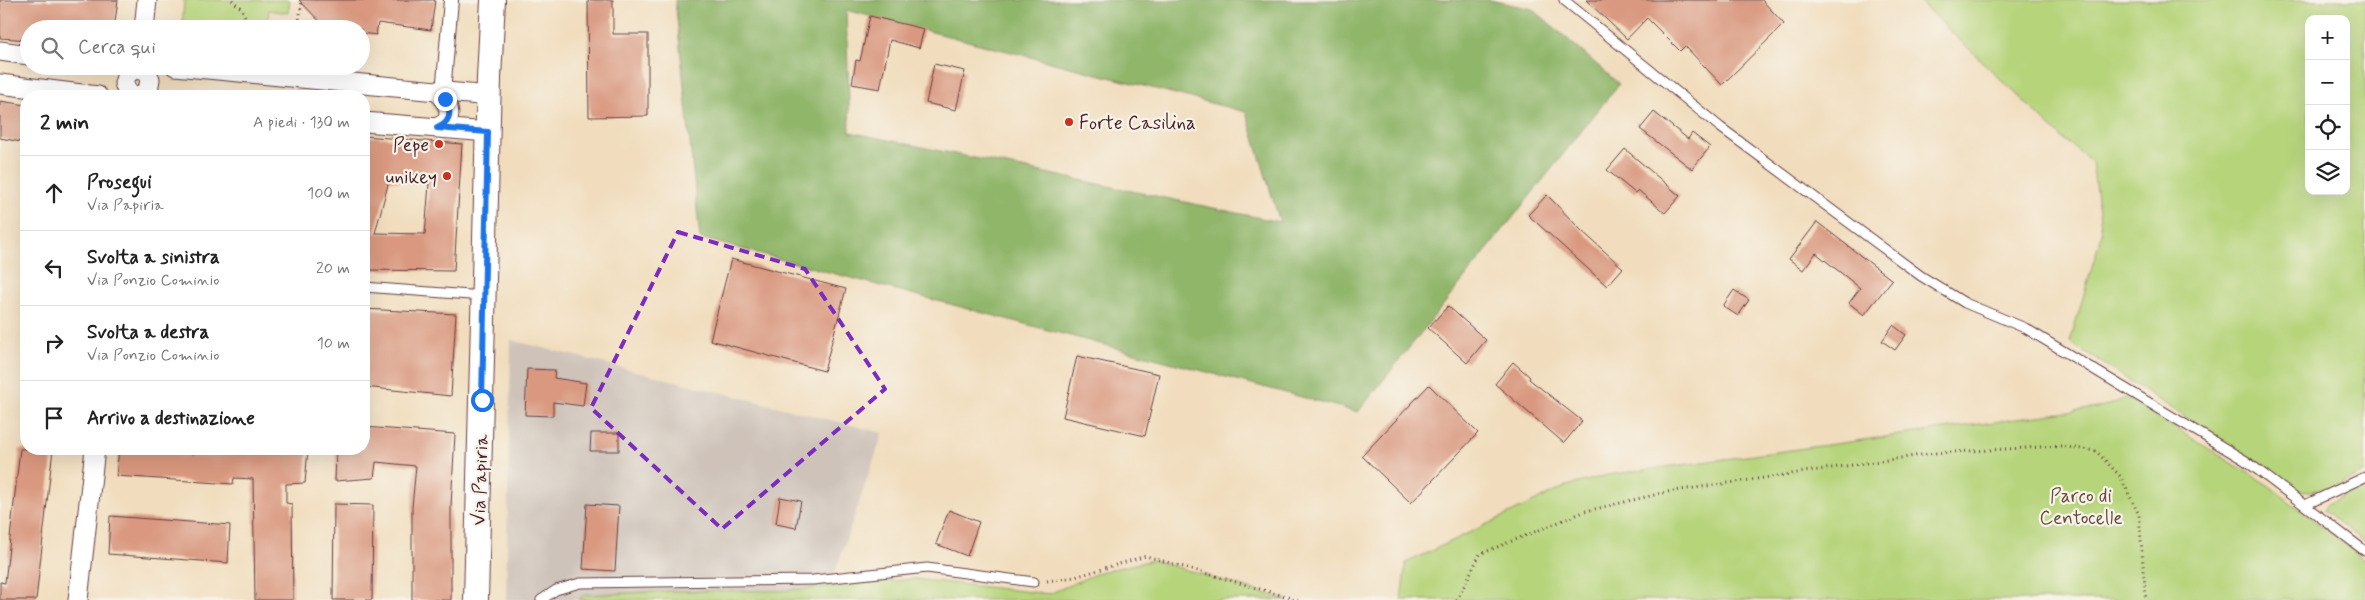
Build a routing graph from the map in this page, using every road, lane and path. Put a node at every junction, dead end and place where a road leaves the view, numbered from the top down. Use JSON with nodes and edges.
{"nodes":[{"id":1,"x":147,"y":0,"type":"edge"},
{"id":2,"x":232,"y":0,"type":"edge"},
{"id":3,"x":302,"y":0,"type":"edge"},
{"id":4,"x":451,"y":0,"type":"edge"},
{"id":5,"x":494,"y":0,"type":"edge"},
{"id":6,"x":1564,"y":0,"type":"edge"},
{"id":7,"x":145,"y":20,"type":"edge"},
{"id":8,"x":246,"y":20,"type":"edge"},
{"id":9,"x":299,"y":20,"type":"edge"},
{"id":10,"x":0,"y":51,"type":"edge"},
{"id":11,"x":20,"y":54,"type":"edge"},
{"id":12,"x":148,"y":75,"type":"edge"},
{"id":13,"x":263,"y":75,"type":"edge"},
{"id":14,"x":0,"y":84,"type":"edge"},
{"id":15,"x":49,"y":90,"type":"edge"},
{"id":16,"x":148,"y":90,"type":"edge"},
{"id":17,"x":441,"y":93,"type":"junction"},
{"id":18,"x":490,"y":96,"type":"junction"},
{"id":19,"x":370,"y":122,"type":"edge"},
{"id":20,"x":437,"y":128,"type":"junction"},
{"id":21,"x":488,"y":132,"type":"junction"},
{"id":22,"x":370,"y":287,"type":"edge"},
{"id":23,"x":484,"y":296,"type":"junction"},
{"id":24,"x":94,"y":455,"type":"edge"},
{"id":25,"x":2365,"y":478,"type":"edge"},
{"id":26,"x":2304,"y":505,"type":"junction"},
{"id":27,"x":2365,"y":551,"type":"edge"},
{"id":28,"x":1034,"y":582,"type":"joint"},
{"id":29,"x":78,"y":600,"type":"edge"},
{"id":30,"x":476,"y":600,"type":"edge"},
{"id":31,"x":541,"y":600,"type":"edge"},
{"id":32,"x":1298,"y":600,"type":"edge"},
{"id":33,"x":1458,"y":600,"type":"edge"},
{"id":34,"x":2146,"y":600,"type":"edge"}],
"edges":[{"from":1,"to":7,"type":"street"},
{"from":2,"to":8,"type":"path"},
{"from":3,"to":9,"type":"path"},
{"from":4,"to":17,"type":"street"},
{"from":5,"to":18,"type":"street","name":"Via Papiria"},
{"from":6,"to":26,"type":"lane"},
{"from":10,"to":11,"type":"street"},
{"from":12,"to":16,"type":"street"},
{"from":13,"to":17,"type":"street"},
{"from":14,"to":15,"type":"street"},
{"from":17,"to":18,"type":"street"},
{"from":17,"to":20,"type":"street"},
{"from":18,"to":21,"type":"street","name":"Via Papiria"},
{"from":19,"to":20,"type":"street"},
{"from":20,"to":21,"type":"street"},
{"from":21,"to":23,"type":"street","name":"Via Papiria"},
{"from":22,"to":23,"type":"lane"},
{"from":23,"to":30,"type":"street","name":"Via Papiria"},
{"from":24,"to":29,"type":"street"},
{"from":25,"to":26,"type":"lane"},
{"from":26,"to":27,"type":"lane"},
{"from":28,"to":31,"type":"lane"},
{"from":28,"to":32,"type":"path"},
{"from":33,"to":34,"type":"path"}]}
